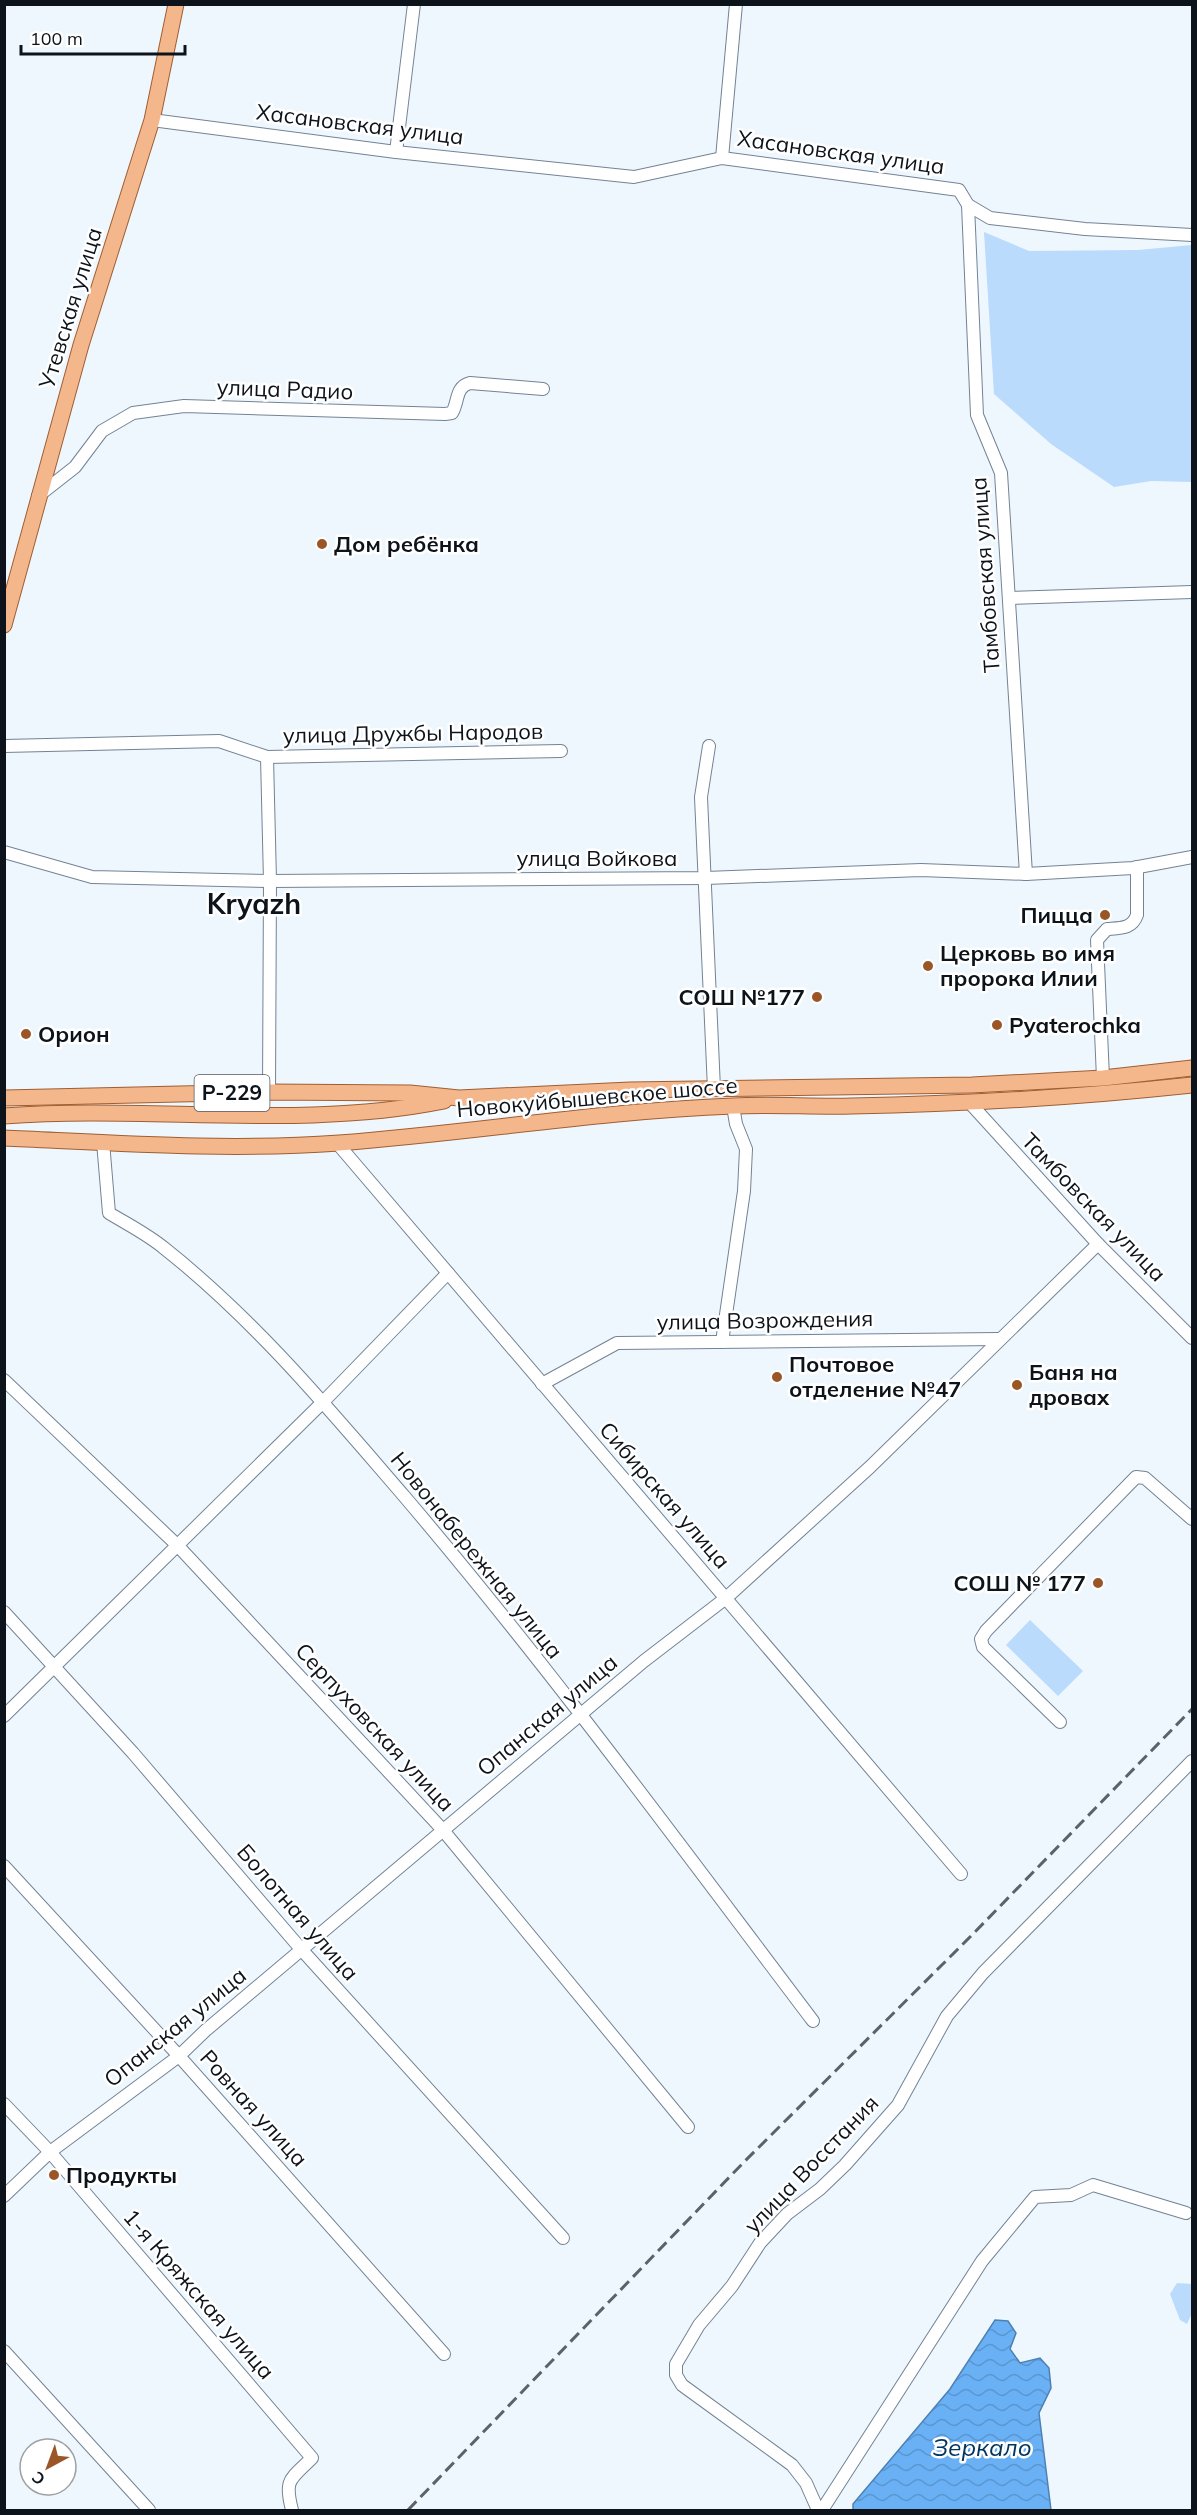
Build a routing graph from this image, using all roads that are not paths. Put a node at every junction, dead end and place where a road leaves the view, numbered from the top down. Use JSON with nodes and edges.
{"nodes":[{"id":1,"x":176,"y":4,"type":"edge"},
{"id":2,"x":414,"y":4,"type":"edge"},
{"id":3,"x":736,"y":4,"type":"edge"},
{"id":4,"x":152,"y":120,"type":"junction"},
{"id":5,"x":396,"y":152,"type":"junction"},
{"id":6,"x":722,"y":158,"type":"junction"},
{"id":7,"x":968,"y":205,"type":"junction"},
{"id":8,"x":1192,"y":235,"type":"edge"},
{"id":9,"x":543,"y":389,"type":"dead end"},
{"id":10,"x":38,"y":496,"type":"junction"},
{"id":11,"x":1192,"y":592,"type":"edge"},
{"id":12,"x":1009,"y":598,"type":"junction"},
{"id":13,"x":4,"y":625,"type":"edge"},
{"id":14,"x":4,"y":746,"type":"edge"},
{"id":15,"x":709,"y":746,"type":"dead end"},
{"id":16,"x":561,"y":751,"type":"dead end"},
{"id":17,"x":267,"y":757,"type":"junction"},
{"id":18,"x":4,"y":852,"type":"edge"},
{"id":19,"x":1192,"y":857,"type":"edge"},
{"id":20,"x":1137,"y":867,"type":"junction"},
{"id":21,"x":1026,"y":874,"type":"junction"},
{"id":22,"x":706,"y":878,"type":"junction"},
{"id":23,"x":270,"y":881,"type":"junction"},
{"id":24,"x":1192,"y":1068,"type":"edge"},
{"id":25,"x":1103,"y":1078,"type":"junction"},
{"id":26,"x":1192,"y":1085,"type":"edge"},
{"id":27,"x":714,"y":1089,"type":"junction"},
{"id":28,"x":269,"y":1092,"type":"junction"},
{"id":29,"x":4,"y":1098,"type":"edge"},
{"id":30,"x":459,"y":1098,"type":"junction"},
{"id":31,"x":969,"y":1102,"type":"junction"},
{"id":32,"x":733,"y":1106,"type":"junction"},
{"id":33,"x":4,"y":1116,"type":"edge"},
{"id":34,"x":4,"y":1138,"type":"edge"},
{"id":35,"x":103,"y":1142,"type":"junction"},
{"id":36,"x":337,"y":1143,"type":"junction"},
{"id":37,"x":1098,"y":1244,"type":"junction"},
{"id":38,"x":448,"y":1273,"type":"junction"},
{"id":39,"x":1192,"y":1338,"type":"edge"},
{"id":40,"x":999,"y":1339,"type":"junction"},
{"id":41,"x":722,"y":1342,"type":"junction"},
{"id":42,"x":4,"y":1380,"type":"edge"},
{"id":43,"x":542,"y":1384,"type":"junction"},
{"id":44,"x":323,"y":1402,"type":"junction"},
{"id":45,"x":1192,"y":1519,"type":"edge"},
{"id":46,"x":178,"y":1546,"type":"junction"},
{"id":47,"x":726,"y":1598,"type":"junction"},
{"id":48,"x":4,"y":1612,"type":"edge"},
{"id":49,"x":55,"y":1668,"type":"junction"},
{"id":50,"x":581,"y":1715,"type":"junction"},
{"id":51,"x":4,"y":1716,"type":"edge"},
{"id":52,"x":1060,"y":1722,"type":"dead end"},
{"id":53,"x":1192,"y":1761,"type":"edge"},
{"id":54,"x":442,"y":1829,"type":"junction"},
{"id":55,"x":4,"y":1866,"type":"edge"},
{"id":56,"x":961,"y":1874,"type":"dead end"},
{"id":57,"x":301,"y":1949,"type":"junction"},
{"id":58,"x":813,"y":2021,"type":"dead end"},
{"id":59,"x":179,"y":2056,"type":"junction"},
{"id":60,"x":4,"y":2104,"type":"edge"},
{"id":61,"x":688,"y":2127,"type":"dead end"},
{"id":62,"x":50,"y":2152,"type":"junction"},
{"id":63,"x":4,"y":2196,"type":"edge"},
{"id":64,"x":1186,"y":2213,"type":"dead end"},
{"id":65,"x":563,"y":2238,"type":"dead end"},
{"id":66,"x":4,"y":2351,"type":"edge"},
{"id":67,"x":444,"y":2354,"type":"dead end"},
{"id":68,"x":149,"y":2511,"type":"edge"},
{"id":69,"x":292,"y":2511,"type":"edge"},
{"id":70,"x":820,"y":2511,"type":"edge"}],
"edges":[{"from":1,"to":4,"type":"main road","name":"Утевская улица"},
{"from":2,"to":5,"type":"street"},
{"from":3,"to":6,"type":"street"},
{"from":4,"to":5,"type":"street","name":"Хасановская улица"},
{"from":4,"to":10,"type":"main road","name":"Утевская улица"},
{"from":5,"to":6,"type":"street","name":"Хасановская улица"},
{"from":6,"to":7,"type":"street","name":"Хасановская улица"},
{"from":7,"to":8,"type":"street","name":"Хасановская улица"},
{"from":7,"to":12,"type":"street","name":"Тамбовская улица"},
{"from":9,"to":10,"type":"street","name":"улица Радио"},
{"from":10,"to":13,"type":"main road","name":"Утевская улица"},
{"from":11,"to":12,"type":"street"},
{"from":12,"to":21,"type":"street","name":"Тамбовская улица"},
{"from":14,"to":17,"type":"street","name":"улица Дружбы Народов"},
{"from":15,"to":22,"type":"street"},
{"from":16,"to":17,"type":"street","name":"улица Дружбы Народов"},
{"from":17,"to":23,"type":"street","name":"улица Дружбы Народов"},
{"from":18,"to":23,"type":"street","name":"улица Войкова"},
{"from":19,"to":20,"type":"street","name":"улица Войкова"},
{"from":20,"to":21,"type":"street","name":"улица Войкова"},
{"from":20,"to":25,"type":"street"},
{"from":21,"to":22,"type":"street","name":"улица Войкова"},
{"from":22,"to":23,"type":"street","name":"улица Войкова"},
{"from":22,"to":27,"type":"street"},
{"from":23,"to":28,"type":"street","name":"улица Дружбы Народов"},
{"from":24,"to":25,"type":"main road","name":"Новокуйбышевское шоссе"},
{"from":25,"to":27,"type":"main road","name":"Новокуйбышевское шоссе"},
{"from":26,"to":31,"type":"main road","name":"Новокуйбышевское шоссе"},
{"from":27,"to":30,"type":"main road","name":"Новокуйбышевское шоссе"},
{"from":28,"to":29,"type":"main road","name":"Новокуйбышевское шоссе","number":"Р-229"},
{"from":28,"to":30,"type":"main road","name":"Новокуйбышевское шоссе","number":"Р-229"},
{"from":30,"to":33,"type":"main road","name":"Новокуйбышевское шоссе"},
{"from":31,"to":32,"type":"main road","name":"Новокуйбышевское шоссе"},
{"from":31,"to":37,"type":"street","name":"Тамбовская улица"},
{"from":32,"to":36,"type":"main road","name":"Новокуйбышевское шоссе"},
{"from":32,"to":41,"type":"street"},
{"from":34,"to":35,"type":"main road","name":"Новокуйбышевское шоссе"},
{"from":35,"to":36,"type":"main road","name":"Новокуйбышевское шоссе"},
{"from":35,"to":44,"type":"street","name":"Новонабережная улица"},
{"from":36,"to":38,"type":"street","name":"Сибирская улица"},
{"from":37,"to":39,"type":"street","name":"Тамбовская улица"},
{"from":37,"to":40,"type":"street","name":"Опанская улица"},
{"from":38,"to":43,"type":"street","name":"Сибирская улица"},
{"from":38,"to":44,"type":"street"},
{"from":40,"to":41,"type":"street","name":"улица Возрождения"},
{"from":40,"to":47,"type":"street","name":"Опанская улица"},
{"from":41,"to":43,"type":"street","name":"улица Возрождения"},
{"from":42,"to":46,"type":"street","name":"Серпуховская улица"},
{"from":43,"to":47,"type":"street","name":"Сибирская улица"},
{"from":44,"to":46,"type":"street"},
{"from":44,"to":50,"type":"street","name":"Новонабережная улица"},
{"from":45,"to":52,"type":"street"},
{"from":46,"to":49,"type":"street"},
{"from":46,"to":54,"type":"street","name":"Серпуховская улица"},
{"from":47,"to":50,"type":"street","name":"Опанская улица"},
{"from":47,"to":56,"type":"street","name":"Сибирская улица"},
{"from":48,"to":49,"type":"street","name":"Болотная улица"},
{"from":49,"to":51,"type":"street"},
{"from":49,"to":57,"type":"street","name":"Болотная улица"},
{"from":50,"to":54,"type":"street","name":"Опанская улица"},
{"from":50,"to":58,"type":"street","name":"Новонабережная улица"},
{"from":53,"to":70,"type":"street","name":"улица Восстания"},
{"from":54,"to":57,"type":"street","name":"Опанская улица"},
{"from":54,"to":61,"type":"street","name":"Серпуховская улица"},
{"from":55,"to":59,"type":"street","name":"Ровная улица"},
{"from":57,"to":59,"type":"street","name":"Опанская улица"},
{"from":57,"to":65,"type":"street","name":"Болотная улица"},
{"from":59,"to":62,"type":"street","name":"Опанская улица"},
{"from":59,"to":67,"type":"street","name":"Ровная улица"},
{"from":60,"to":62,"type":"street","name":"1-я Кряжская улица"},
{"from":62,"to":63,"type":"street","name":"Опанская улица"},
{"from":62,"to":69,"type":"street","name":"1-я Кряжская улица"},
{"from":64,"to":70,"type":"street"},
{"from":66,"to":68,"type":"street"}]}
